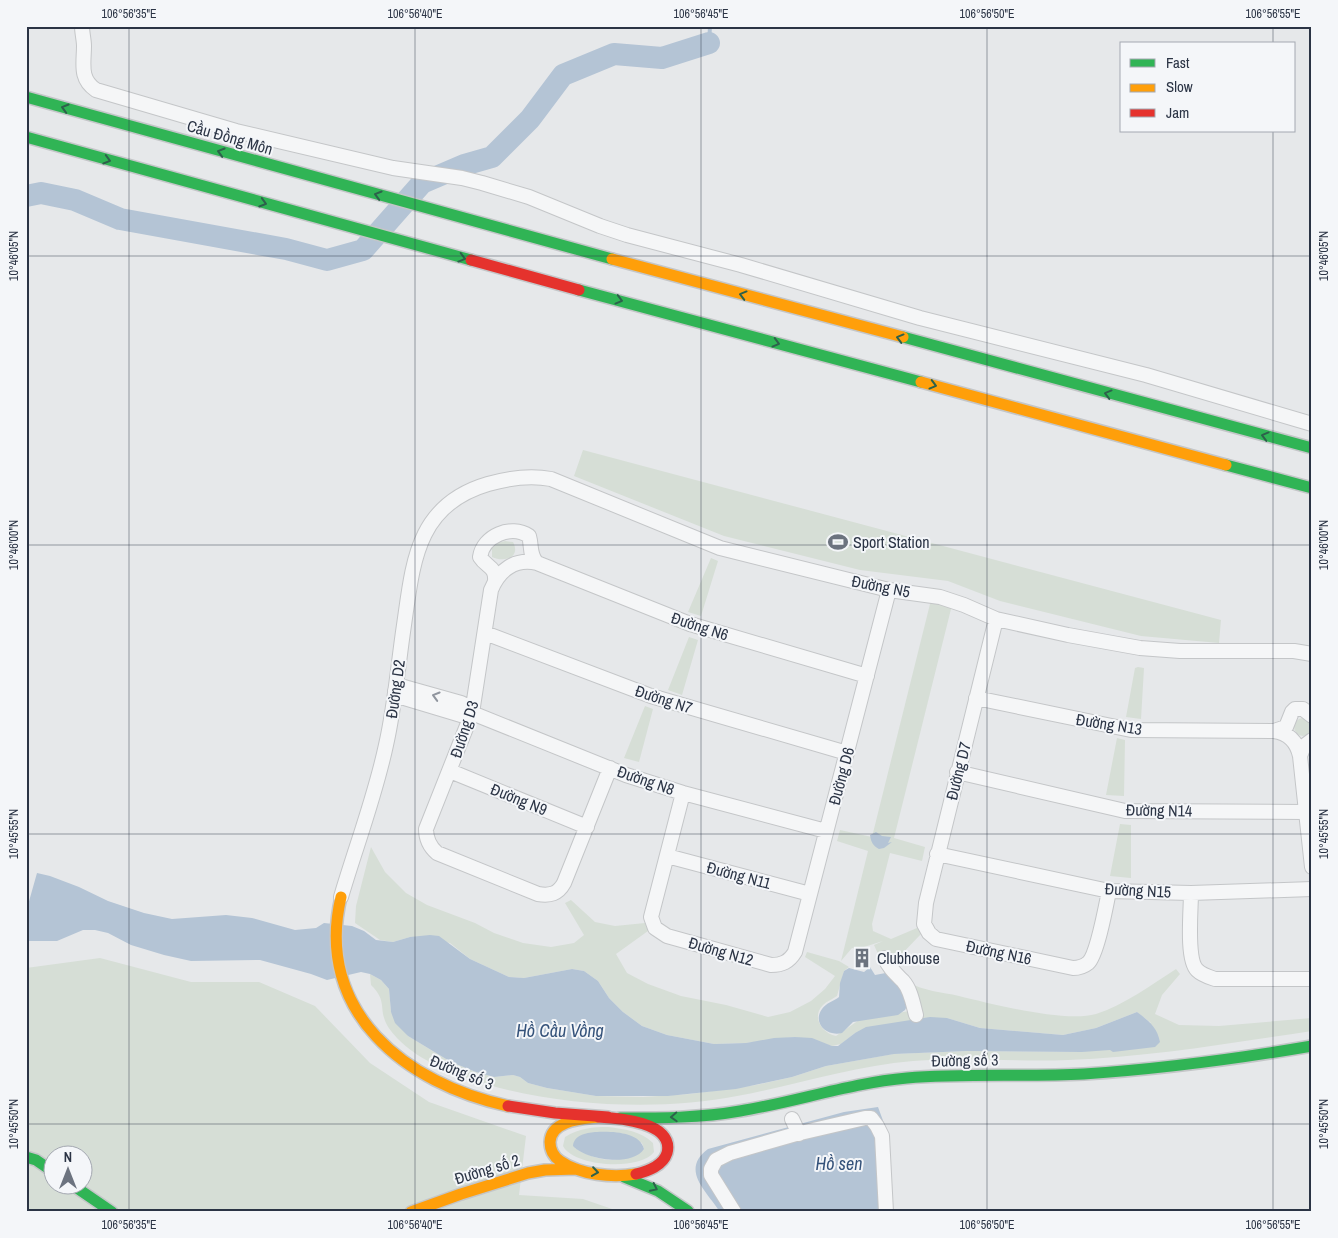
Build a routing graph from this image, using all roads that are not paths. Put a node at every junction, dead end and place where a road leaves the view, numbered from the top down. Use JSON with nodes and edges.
{"nodes":[{"id":1,"x":82,"y":26,"type":"edge"},
{"id":2,"x":26,"y":97,"type":"edge"},
{"id":3,"x":26,"y":137,"type":"edge"},
{"id":4,"x":1312,"y":424,"type":"edge"},
{"id":5,"x":1312,"y":448,"type":"edge"},
{"id":6,"x":1312,"y":488,"type":"edge"},
{"id":7,"x":463,"y":493,"type":"joint"},
{"id":8,"x":537,"y":563,"type":"junction"},
{"id":9,"x":494,"y":581,"type":"junction"},
{"id":10,"x":889,"y":590,"type":"junction"},
{"id":11,"x":996,"y":619,"type":"junction"},
{"id":12,"x":485,"y":633,"type":"junction"},
{"id":13,"x":1312,"y":654,"type":"edge"},
{"id":14,"x":867,"y":676,"type":"junction"},
{"id":15,"x":395,"y":691,"type":"junction"},
{"id":16,"x":976,"y":698,"type":"junction"},
{"id":17,"x":472,"y":713,"type":"junction"},
{"id":18,"x":1312,"y":716,"type":"edge"},
{"id":19,"x":1274,"y":731,"type":"junction"},
{"id":20,"x":1312,"y":740,"type":"edge"},
{"id":21,"x":847,"y":753,"type":"junction"},
{"id":22,"x":1300,"y":756,"type":"junction"},
{"id":23,"x":610,"y":768,"type":"junction"},
{"id":24,"x":450,"y":771,"type":"junction"},
{"id":25,"x":957,"y":772,"type":"junction"},
{"id":26,"x":683,"y":793,"type":"junction"},
{"id":27,"x":1305,"y":812,"type":"junction"},
{"id":28,"x":587,"y":827,"type":"junction"},
{"id":29,"x":826,"y":831,"type":"junction"},
{"id":30,"x":937,"y":854,"type":"junction"},
{"id":31,"x":667,"y":856,"type":"junction"},
{"id":32,"x":1312,"y":867,"type":"edge"},
{"id":33,"x":1312,"y":889,"type":"edge"},
{"id":34,"x":1109,"y":891,"type":"junction"},
{"id":35,"x":1191,"y":893,"type":"junction"},
{"id":36,"x":810,"y":894,"type":"junction"},
{"id":37,"x":341,"y":897,"type":"joint"},
{"id":38,"x":924,"y":924,"type":"joint"},
{"id":39,"x":885,"y":958,"type":"dead end"},
{"id":40,"x":788,"y":960,"type":"joint"},
{"id":41,"x":1312,"y":979,"type":"edge"},
{"id":42,"x":916,"y":1015,"type":"dead end"},
{"id":43,"x":1312,"y":1046,"type":"edge"},
{"id":44,"x":502,"y":1105,"type":"junction"},
{"id":45,"x":740,"y":1111,"type":"junction"},
{"id":46,"x":608,"y":1117,"type":"junction"},
{"id":47,"x":620,"y":1118,"type":"junction"},
{"id":48,"x":792,"y":1119,"type":"dead end"},
{"id":49,"x":799,"y":1134,"type":"junction"},
{"id":50,"x":550,"y":1141,"type":"junction"},
{"id":51,"x":667,"y":1151,"type":"junction"},
{"id":52,"x":26,"y":1157,"type":"edge"},
{"id":53,"x":42,"y":1164,"type":"edge"},
{"id":54,"x":576,"y":1169,"type":"junction"},
{"id":55,"x":665,"y":1170,"type":"dead end"},
{"id":56,"x":614,"y":1175,"type":"junction"},
{"id":57,"x":672,"y":1187,"type":"dead end"},
{"id":58,"x":89,"y":1196,"type":"edge"},
{"id":59,"x":112,"y":1212,"type":"edge"},
{"id":60,"x":411,"y":1212,"type":"edge"},
{"id":61,"x":688,"y":1212,"type":"edge"},
{"id":62,"x":734,"y":1212,"type":"edge"},
{"id":63,"x":886,"y":1212,"type":"edge"}],
"edges":[{"from":1,"to":4,"type":"street"},
{"from":5,"to":2,"type":"main road","name":"Cầu Đồng Môn","one_way":true},
{"from":3,"to":6,"type":"main road","one_way":true},
{"from":7,"to":10,"type":"street","name":"Đường N5"},
{"from":7,"to":15,"type":"street","name":"Đường D2"},
{"from":8,"to":9,"type":"street","name":"Đường N6"},
{"from":8,"to":9,"type":"street"},
{"from":8,"to":14,"type":"street","name":"Đường N6"},
{"from":9,"to":12,"type":"street","name":"Đường D3"},
{"from":10,"to":11,"type":"street","name":"Đường N5"},
{"from":10,"to":14,"type":"street","name":"Đường D6"},
{"from":11,"to":13,"type":"street","name":"Đường N5"},
{"from":11,"to":16,"type":"street","name":"Đường D7"},
{"from":12,"to":17,"type":"street","name":"Đường D3"},
{"from":12,"to":21,"type":"street","name":"Đường N7"},
{"from":14,"to":21,"type":"street","name":"Đường D6"},
{"from":17,"to":15,"type":"street","name":"Đường N8","one_way":true},
{"from":15,"to":37,"type":"street","name":"Đường D2"},
{"from":16,"to":19,"type":"street","name":"Đường N13"},
{"from":16,"to":25,"type":"street","name":"Đường D7"},
{"from":17,"to":23,"type":"street","name":"Đường N8"},
{"from":17,"to":24,"type":"street","name":"Đường D3"},
{"from":18,"to":19,"type":"street"},
{"from":19,"to":22,"type":"street","name":"Đường N13"},
{"from":20,"to":22,"type":"street"},
{"from":21,"to":29,"type":"street","name":"Đường D6"},
{"from":22,"to":27,"type":"street"},
{"from":23,"to":26,"type":"street","name":"Đường N8"},
{"from":23,"to":28,"type":"street"},
{"from":24,"to":28,"type":"street","name":"Đường N9"},
{"from":24,"to":28,"type":"street","name":"Đường D3"},
{"from":25,"to":27,"type":"street","name":"Đường N14"},
{"from":25,"to":30,"type":"street","name":"Đường D7"},
{"from":26,"to":29,"type":"street","name":"Đường N8"},
{"from":26,"to":31,"type":"street"},
{"from":27,"to":32,"type":"street"},
{"from":29,"to":36,"type":"street","name":"Đường D6"},
{"from":30,"to":34,"type":"street","name":"Đường N15"},
{"from":30,"to":38,"type":"street","name":"Đường D7"},
{"from":31,"to":36,"type":"street","name":"Đường N11"},
{"from":31,"to":40,"type":"street","name":"Đường N12"},
{"from":33,"to":35,"type":"street","name":"Đường N15"},
{"from":34,"to":35,"type":"street","name":"Đường N15"},
{"from":34,"to":38,"type":"street","name":"Đường N16"},
{"from":35,"to":41,"type":"street"},
{"from":36,"to":40,"type":"street","name":"Đường D6"},
{"from":37,"to":44,"type":"main road","name":"Đường số 3"},
{"from":39,"to":42,"type":"street"},
{"from":43,"to":45,"type":"main road","name":"Đường số 3"},
{"from":44,"to":46,"type":"main road","name":"Đường số 3"},
{"from":44,"to":50,"type":"main road"},
{"from":45,"to":47,"type":"main road","name":"Đường số 3","one_way":true},
{"from":45,"to":51,"type":"main road"},
{"from":46,"to":47,"type":"main road"},
{"from":46,"to":50,"type":"main road"},
{"from":47,"to":51,"type":"main road"},
{"from":48,"to":49,"type":"street"},
{"from":49,"to":62,"type":"street"},
{"from":49,"to":63,"type":"street"},
{"from":50,"to":54,"type":"main road"},
{"from":51,"to":55,"type":"main road"},
{"from":51,"to":56,"type":"main road"},
{"from":52,"to":53,"type":"main road"},
{"from":54,"to":56,"type":"main road","one_way":true},
{"from":54,"to":60,"type":"main road","name":"Đường số 2"},
{"from":56,"to":61,"type":"main road","one_way":true},
{"from":57,"to":61,"type":"main road"},
{"from":58,"to":59,"type":"main road"}]}
